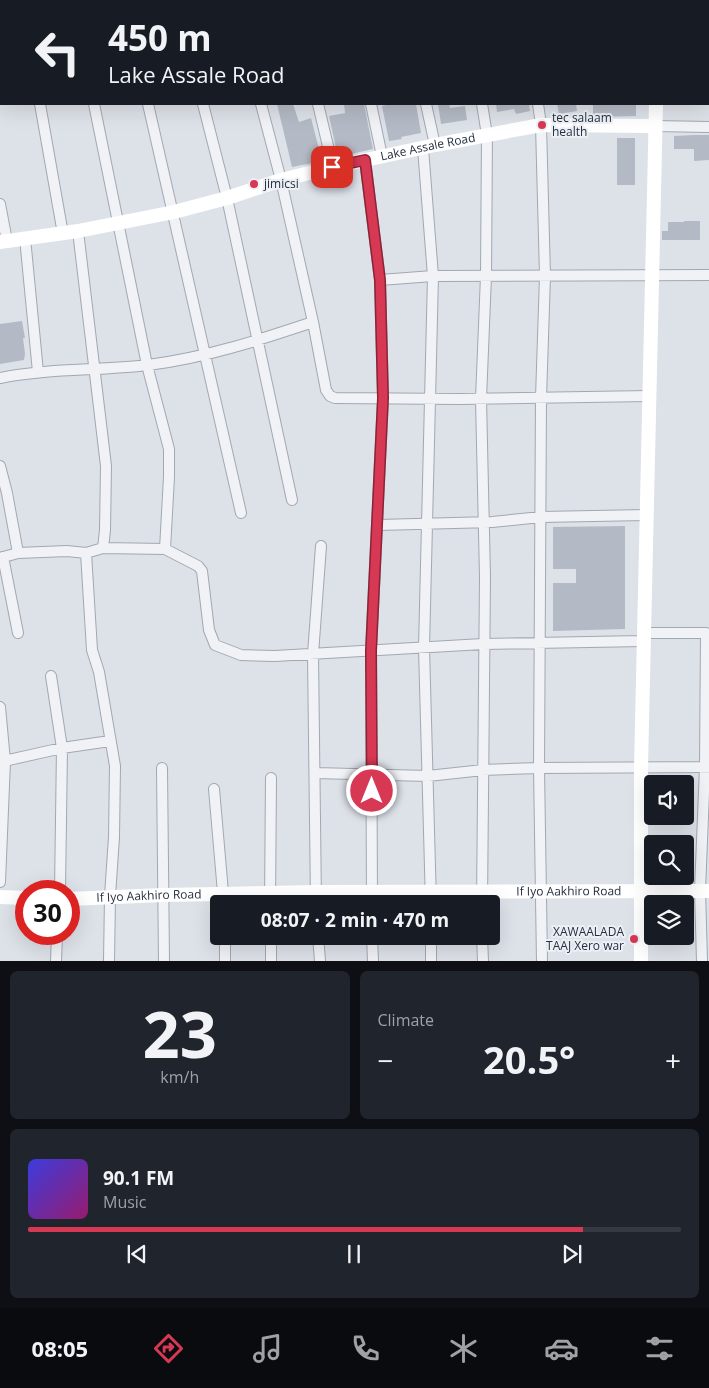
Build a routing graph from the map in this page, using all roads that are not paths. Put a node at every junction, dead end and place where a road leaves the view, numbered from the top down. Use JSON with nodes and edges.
{"nodes":[{"id":1,"x":40,"y":105,"type":"edge"},
{"id":2,"x":94,"y":105,"type":"edge"},
{"id":3,"x":148,"y":105,"type":"edge"},
{"id":4,"x":203,"y":105,"type":"edge"},
{"id":5,"x":261,"y":105,"type":"edge"},
{"id":6,"x":318,"y":105,"type":"edge"},
{"id":7,"x":371,"y":105,"type":"edge"},
{"id":8,"x":426,"y":105,"type":"edge"},
{"id":9,"x":482,"y":105,"type":"edge"},
{"id":10,"x":538,"y":105,"type":"edge"},
{"id":11,"x":656,"y":105,"type":"edge"},
{"id":12,"x":541,"y":125,"type":"junction"},
{"id":13,"x":654,"y":126,"type":"junction"},
{"id":14,"x":709,"y":127,"type":"edge"},
{"id":15,"x":487,"y":135,"type":"junction"},
{"id":16,"x":429,"y":146,"type":"junction"},
{"id":17,"x":382,"y":156,"type":"junction"},
{"id":18,"x":365,"y":160,"type":"junction"},
{"id":19,"x":332,"y":167,"type":"junction"},
{"id":20,"x":281,"y":180,"type":"junction"},
{"id":21,"x":227,"y":198,"type":"junction"},
{"id":22,"x":0,"y":204,"type":"edge"},
{"id":23,"x":174,"y":212,"type":"junction"},
{"id":24,"x":119,"y":223,"type":"junction"},
{"id":25,"x":78,"y":231,"type":"junction"},
{"id":26,"x":63,"y":234,"type":"junction"},
{"id":27,"x":25,"y":238,"type":"junction"},
{"id":28,"x":3,"y":242,"type":"edge"},
{"id":29,"x":709,"y":275,"type":"edge"},
{"id":30,"x":433,"y":276,"type":"junction"},
{"id":31,"x":486,"y":276,"type":"junction"},
{"id":32,"x":545,"y":276,"type":"junction"},
{"id":33,"x":651,"y":276,"type":"junction"},
{"id":34,"x":380,"y":280,"type":"junction"},
{"id":35,"x":313,"y":322,"type":"junction"},
{"id":36,"x":257,"y":340,"type":"junction"},
{"id":37,"x":205,"y":355,"type":"junction"},
{"id":38,"x":147,"y":365,"type":"junction"},
{"id":39,"x":94,"y":368,"type":"junction"},
{"id":40,"x":38,"y":372,"type":"junction"},
{"id":41,"x":0,"y":378,"type":"edge"},
{"id":42,"x":649,"y":396,"type":"junction"},
{"id":43,"x":383,"y":398,"type":"junction"},
{"id":44,"x":541,"y":398,"type":"junction"},
{"id":45,"x":430,"y":399,"type":"junction"},
{"id":46,"x":481,"y":399,"type":"junction"},
{"id":47,"x":0,"y":466,"type":"edge"},
{"id":48,"x":292,"y":500,"type":"dead end"},
{"id":49,"x":242,"y":513,"type":"dead end"},
{"id":50,"x":646,"y":515,"type":"junction"},
{"id":51,"x":541,"y":517,"type":"junction"},
{"id":52,"x":484,"y":522,"type":"junction"},
{"id":53,"x":428,"y":524,"type":"junction"},
{"id":54,"x":378,"y":525,"type":"junction"},
{"id":55,"x":321,"y":546,"type":"dead end"},
{"id":56,"x":103,"y":548,"type":"junction"},
{"id":57,"x":165,"y":549,"type":"junction"},
{"id":58,"x":86,"y":553,"type":"junction"},
{"id":59,"x":18,"y":554,"type":"junction"},
{"id":60,"x":1,"y":558,"type":"edge"},
{"id":61,"x":18,"y":633,"type":"dead end"},
{"id":62,"x":643,"y":637,"type":"junction"},
{"id":63,"x":540,"y":642,"type":"junction"},
{"id":64,"x":483,"y":644,"type":"junction"},
{"id":65,"x":424,"y":648,"type":"junction"},
{"id":66,"x":371,"y":651,"type":"junction"},
{"id":67,"x":313,"y":654,"type":"junction"},
{"id":68,"x":51,"y":676,"type":"dead end"},
{"id":69,"x":0,"y":707,"type":"edge"},
{"id":70,"x":110,"y":741,"type":"junction"},
{"id":71,"x":62,"y":748,"type":"junction"},
{"id":72,"x":2,"y":761,"type":"edge"},
{"id":73,"x":707,"y":767,"type":"edge"},
{"id":74,"x":162,"y":768,"type":"dead end"},
{"id":75,"x":539,"y":768,"type":"junction"},
{"id":76,"x":641,"y":768,"type":"junction"},
{"id":77,"x":484,"y":770,"type":"junction"},
{"id":78,"x":315,"y":773,"type":"junction"},
{"id":79,"x":372,"y":775,"type":"junction"},
{"id":80,"x":428,"y":776,"type":"junction"},
{"id":81,"x":271,"y":778,"type":"dead end"},
{"id":82,"x":214,"y":789,"type":"dead end"},
{"id":83,"x":60,"y":880,"type":"edge"},
{"id":84,"x":0,"y":882,"type":"edge"},
{"id":85,"x":641,"y":890,"type":"junction"},
{"id":86,"x":704,"y":890,"type":"edge"},
{"id":87,"x":540,"y":892,"type":"junction"},
{"id":88,"x":163,"y":895,"type":"junction"},
{"id":89,"x":224,"y":895,"type":"edge"},
{"id":90,"x":269,"y":895,"type":"edge"},
{"id":91,"x":316,"y":895,"type":"edge"},
{"id":92,"x":372,"y":895,"type":"edge"},
{"id":93,"x":431,"y":895,"type":"edge"},
{"id":94,"x":482,"y":895,"type":"edge"},
{"id":95,"x":110,"y":896,"type":"junction"},
{"id":96,"x":500,"y":896,"type":"edge"},
{"id":97,"x":0,"y":897,"type":"edge"},
{"id":98,"x":15,"y":898,"type":"edge"},
{"id":99,"x":80,"y":898,"type":"edge"},
{"id":100,"x":210,"y":898,"type":"edge"},
{"id":101,"x":57,"y":945,"type":"edge"},
{"id":102,"x":225,"y":945,"type":"edge"},
{"id":103,"x":271,"y":945,"type":"edge"},
{"id":104,"x":319,"y":945,"type":"edge"},
{"id":105,"x":372,"y":945,"type":"edge"},
{"id":106,"x":431,"y":945,"type":"edge"},
{"id":107,"x":482,"y":945,"type":"edge"},
{"id":108,"x":56,"y":960,"type":"edge"},
{"id":109,"x":109,"y":960,"type":"edge"},
{"id":110,"x":164,"y":960,"type":"edge"},
{"id":111,"x":225,"y":960,"type":"edge"},
{"id":112,"x":272,"y":960,"type":"edge"},
{"id":113,"x":320,"y":960,"type":"edge"},
{"id":114,"x":373,"y":960,"type":"edge"},
{"id":115,"x":431,"y":960,"type":"edge"},
{"id":116,"x":483,"y":960,"type":"edge"},
{"id":117,"x":542,"y":960,"type":"edge"},
{"id":118,"x":641,"y":960,"type":"edge"},
{"id":119,"x":702,"y":960,"type":"edge"}],
"edges":[{"from":1,"to":26,"type":"street"},
{"from":2,"to":24,"type":"street"},
{"from":3,"to":23,"type":"street"},
{"from":4,"to":21,"type":"street"},
{"from":5,"to":20,"type":"street"},
{"from":6,"to":19,"type":"street"},
{"from":7,"to":17,"type":"street"},
{"from":8,"to":16,"type":"street"},
{"from":9,"to":15,"type":"street"},
{"from":10,"to":12,"type":"street"},
{"from":11,"to":13,"type":"street"},
{"from":12,"to":13,"type":"street","name":"Lake Assale Road"},
{"from":12,"to":15,"type":"street","name":"Lake Assale Road"},
{"from":12,"to":32,"type":"street"},
{"from":13,"to":14,"type":"street"},
{"from":13,"to":33,"type":"street"},
{"from":15,"to":16,"type":"street","name":"Lake Assale Road"},
{"from":15,"to":31,"type":"street"},
{"from":16,"to":17,"type":"street","name":"Lake Assale Road"},
{"from":16,"to":30,"type":"street"},
{"from":17,"to":18,"type":"street","name":"Lake Assale Road"},
{"from":18,"to":19,"type":"street","name":"Lake Assale Road"},
{"from":18,"to":34,"type":"street"},
{"from":19,"to":20,"type":"street","name":"Lake Assale Road"},
{"from":20,"to":21,"type":"street","name":"Lake Assale Road"},
{"from":20,"to":35,"type":"street"},
{"from":21,"to":23,"type":"street","name":"Lake Assale Road"},
{"from":21,"to":36,"type":"street"},
{"from":22,"to":28,"type":"street"},
{"from":23,"to":24,"type":"street","name":"Lake Assale Road"},
{"from":23,"to":37,"type":"street"},
{"from":24,"to":25,"type":"street","name":"Lake Assale Road"},
{"from":24,"to":38,"type":"street"},
{"from":25,"to":26,"type":"street","name":"Lake Assale Road"},
{"from":25,"to":39,"type":"street"},
{"from":26,"to":27,"type":"street","name":"Lake Assale Road"},
{"from":27,"to":28,"type":"street","name":"Lake Assale Road"},
{"from":27,"to":40,"type":"street"},
{"from":29,"to":33,"type":"street"},
{"from":30,"to":31,"type":"street"},
{"from":30,"to":34,"type":"street"},
{"from":30,"to":45,"type":"street"},
{"from":31,"to":32,"type":"street"},
{"from":31,"to":46,"type":"street"},
{"from":32,"to":33,"type":"street"},
{"from":32,"to":44,"type":"street"},
{"from":33,"to":42,"type":"street"},
{"from":34,"to":43,"type":"street"},
{"from":35,"to":36,"type":"street"},
{"from":35,"to":43,"type":"street"},
{"from":36,"to":37,"type":"street"},
{"from":36,"to":48,"type":"street"},
{"from":37,"to":38,"type":"street"},
{"from":37,"to":49,"type":"street"},
{"from":38,"to":39,"type":"street"},
{"from":38,"to":57,"type":"street"},
{"from":39,"to":40,"type":"street"},
{"from":39,"to":56,"type":"street"},
{"from":40,"to":41,"type":"street"},
{"from":42,"to":44,"type":"street"},
{"from":42,"to":50,"type":"street"},
{"from":43,"to":45,"type":"street"},
{"from":43,"to":54,"type":"street"},
{"from":44,"to":46,"type":"street"},
{"from":44,"to":51,"type":"street"},
{"from":45,"to":46,"type":"street"},
{"from":45,"to":53,"type":"street"},
{"from":46,"to":52,"type":"street"},
{"from":47,"to":59,"type":"street"},
{"from":50,"to":51,"type":"street"},
{"from":50,"to":62,"type":"street"},
{"from":51,"to":52,"type":"street"},
{"from":51,"to":63,"type":"street"},
{"from":52,"to":53,"type":"street"},
{"from":52,"to":64,"type":"street"},
{"from":53,"to":54,"type":"street"},
{"from":53,"to":65,"type":"street"},
{"from":54,"to":66,"type":"street"},
{"from":55,"to":67,"type":"street"},
{"from":56,"to":57,"type":"street"},
{"from":56,"to":58,"type":"street"},
{"from":57,"to":67,"type":"street"},
{"from":58,"to":59,"type":"street"},
{"from":58,"to":70,"type":"street"},
{"from":59,"to":60,"type":"street"},
{"from":60,"to":61,"type":"street"},
{"from":62,"to":63,"type":"street"},
{"from":62,"to":73,"type":"street"},
{"from":62,"to":76,"type":"street"},
{"from":63,"to":64,"type":"street"},
{"from":63,"to":75,"type":"street"},
{"from":64,"to":65,"type":"street"},
{"from":64,"to":77,"type":"street"},
{"from":65,"to":66,"type":"street"},
{"from":65,"to":80,"type":"street"},
{"from":66,"to":67,"type":"street"},
{"from":66,"to":79,"type":"street"},
{"from":67,"to":78,"type":"street"},
{"from":68,"to":71,"type":"street"},
{"from":69,"to":72,"type":"street"},
{"from":70,"to":71,"type":"street"},
{"from":70,"to":95,"type":"street"},
{"from":71,"to":72,"type":"street"},
{"from":71,"to":83,"type":"street"},
{"from":72,"to":84,"type":"street"},
{"from":73,"to":76,"type":"street"},
{"from":73,"to":86,"type":"street"},
{"from":74,"to":88,"type":"street"},
{"from":75,"to":76,"type":"street"},
{"from":75,"to":77,"type":"street"},
{"from":75,"to":87,"type":"street"},
{"from":76,"to":85,"type":"street"},
{"from":77,"to":80,"type":"street"},
{"from":77,"to":94,"type":"street"},
{"from":78,"to":79,"type":"street"},
{"from":78,"to":91,"type":"street"},
{"from":79,"to":80,"type":"street"},
{"from":79,"to":92,"type":"street"},
{"from":80,"to":93,"type":"street"},
{"from":81,"to":90,"type":"street"},
{"from":82,"to":89,"type":"street"},
{"from":85,"to":86,"type":"street","name":"If Iyo Aakhiro Road"},
{"from":85,"to":87,"type":"street","name":"If Iyo Aakhiro Road"},
{"from":85,"to":118,"type":"street"},
{"from":86,"to":119,"type":"street"},
{"from":87,"to":96,"type":"street","name":"If Iyo Aakhiro Road"},
{"from":87,"to":117,"type":"street"},
{"from":88,"to":95,"type":"street","name":"If Iyo Aakhiro Road"},
{"from":88,"to":100,"type":"street","name":"If Iyo Aakhiro Road"},
{"from":88,"to":110,"type":"street"},
{"from":95,"to":99,"type":"street","name":"If Iyo Aakhiro Road"},
{"from":95,"to":109,"type":"street"},
{"from":97,"to":98,"type":"street"},
{"from":101,"to":108,"type":"street"},
{"from":102,"to":111,"type":"street"},
{"from":103,"to":112,"type":"street"},
{"from":104,"to":113,"type":"street"},
{"from":105,"to":114,"type":"street"},
{"from":106,"to":115,"type":"street"},
{"from":107,"to":116,"type":"street"}]}
